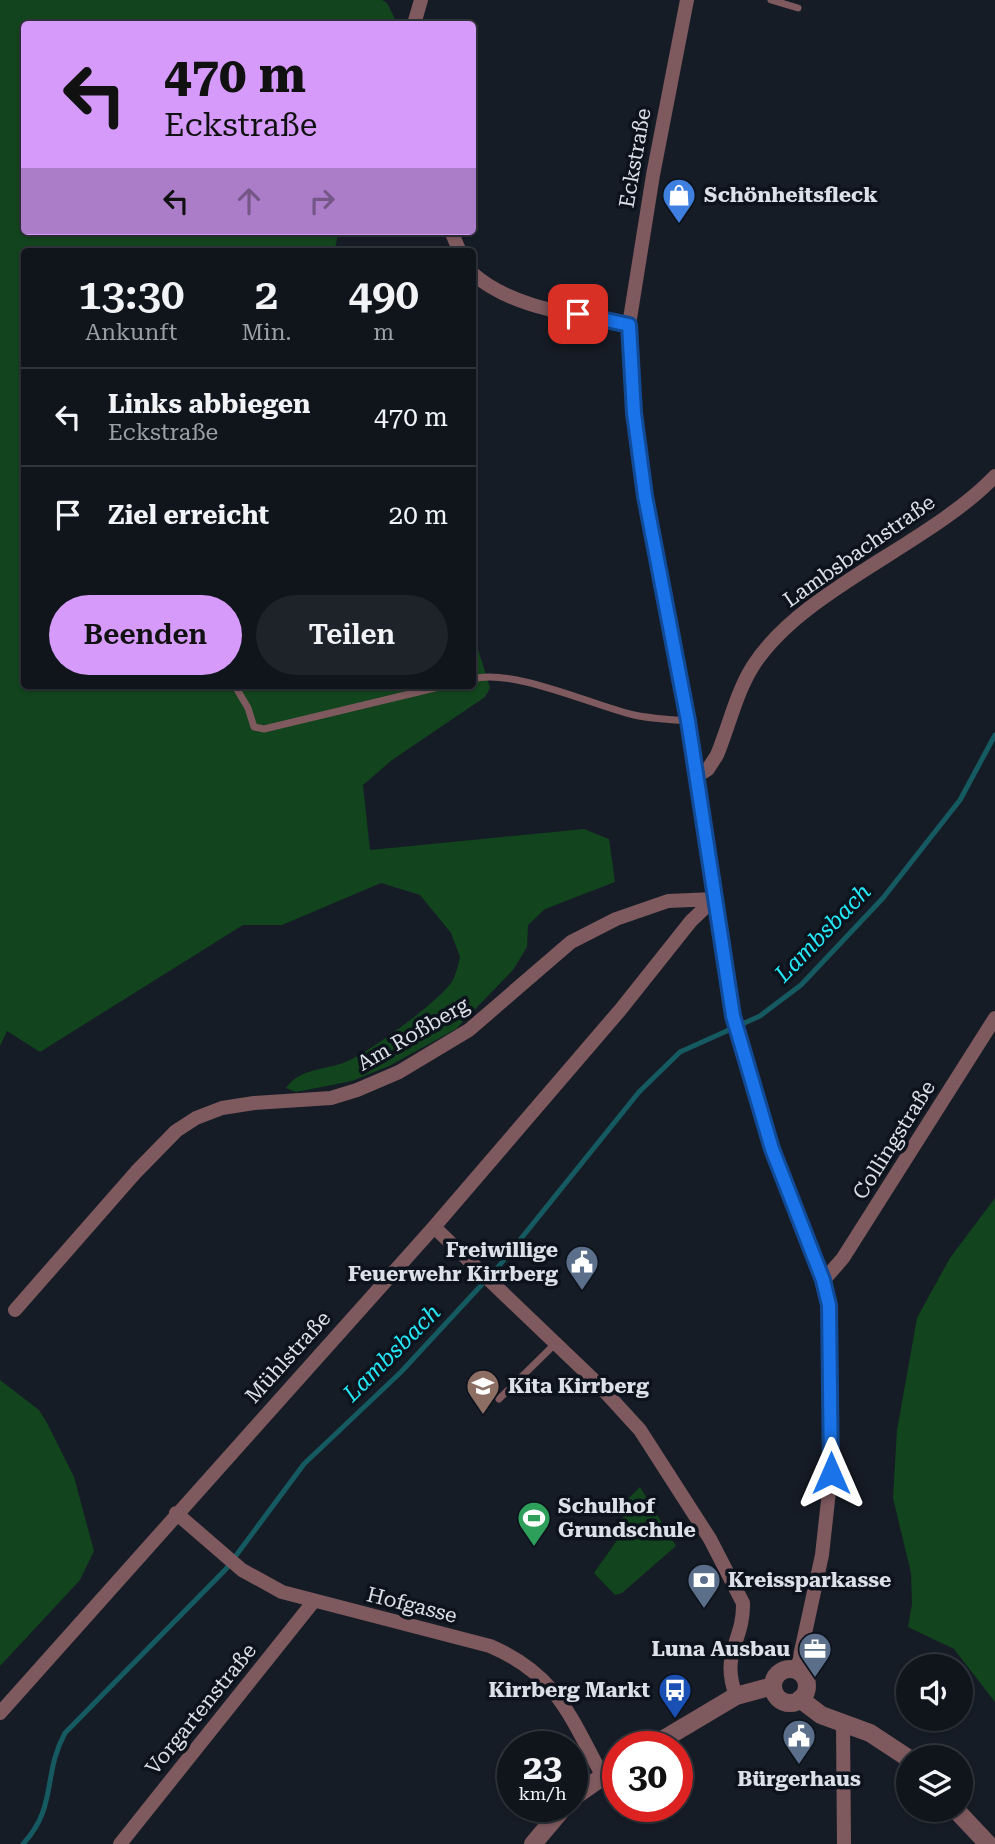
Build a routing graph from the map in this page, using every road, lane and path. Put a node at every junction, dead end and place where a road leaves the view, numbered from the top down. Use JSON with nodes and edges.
{"nodes":[{"id":1,"x":421,"y":0,"type":"edge"},
{"id":2,"x":687,"y":0,"type":"edge"},
{"id":3,"x":771,"y":0,"type":"edge"},
{"id":4,"x":798,"y":8,"type":"dead end"},
{"id":5,"x":415,"y":21,"type":"edge"},
{"id":6,"x":476,"y":276,"type":"edge"},
{"id":7,"x":629,"y":325,"type":"junction"},
{"id":8,"x":995,"y":476,"type":"edge"},
{"id":9,"x":476,"y":678,"type":"edge"},
{"id":10,"x":237,"y":689,"type":"edge"},
{"id":11,"x":431,"y":689,"type":"edge"},
{"id":12,"x":688,"y":721,"type":"junction"},
{"id":13,"x":697,"y":776,"type":"junction"},
{"id":14,"x":714,"y":900,"type":"junction"},
{"id":15,"x":995,"y":1018,"type":"edge"},
{"id":16,"x":434,"y":1227,"type":"junction"},
{"id":17,"x":823,"y":1280,"type":"junction"},
{"id":18,"x":15,"y":1310,"type":"dead end"},
{"id":19,"x":556,"y":1343,"type":"junction"},
{"id":20,"x":499,"y":1399,"type":"dead end"},
{"id":21,"x":176,"y":1513,"type":"junction"},
{"id":22,"x":314,"y":1601,"type":"junction"},
{"id":23,"x":797,"y":1670,"type":"junction"},
{"id":24,"x":773,"y":1686,"type":"junction"},
{"id":25,"x":736,"y":1696,"type":"junction"},
{"id":26,"x":800,"y":1699,"type":"junction"},
{"id":27,"x":0,"y":1713,"type":"edge"},
{"id":28,"x":844,"y":1724,"type":"junction"},
{"id":29,"x":677,"y":1731,"type":"edge"},
{"id":30,"x":896,"y":1750,"type":"edge"},
{"id":31,"x":602,"y":1775,"type":"joint"},
{"id":32,"x":588,"y":1786,"type":"edge"},
{"id":33,"x":552,"y":1822,"type":"edge"},
{"id":34,"x":967,"y":1822,"type":"edge"},
{"id":35,"x":120,"y":1844,"type":"edge"},
{"id":36,"x":533,"y":1844,"type":"edge"},
{"id":37,"x":844,"y":1844,"type":"edge"},
{"id":38,"x":988,"y":1844,"type":"edge"}],
"edges":[{"from":1,"to":5,"type":"street"},
{"from":2,"to":7,"type":"street","name":"Eckstraße"},
{"from":3,"to":4,"type":"lane"},
{"from":6,"to":7,"type":"street"},
{"from":7,"to":12,"type":"street","name":"Eckstraße"},
{"from":8,"to":13,"type":"street","name":"Lambsbachstraße"},
{"from":9,"to":12,"type":"lane"},
{"from":10,"to":11,"type":"lane"},
{"from":12,"to":13,"type":"street","name":"Eckstraße"},
{"from":13,"to":14,"type":"street","name":"Eckstraße"},
{"from":14,"to":16,"type":"street","name":"Mühlstraße"},
{"from":14,"to":17,"type":"street","name":"Eckstraße"},
{"from":14,"to":18,"type":"street","name":"Am Roßberg"},
{"from":15,"to":17,"type":"street","name":"Collingstraße"},
{"from":16,"to":19,"type":"street"},
{"from":16,"to":21,"type":"street","name":"Mühlstraße"},
{"from":17,"to":23,"type":"street","name":"Eckstraße"},
{"from":19,"to":20,"type":"lane"},
{"from":19,"to":25,"type":"street"},
{"from":21,"to":22,"type":"street","name":"Hofgasse"},
{"from":21,"to":27,"type":"street","name":"Mühlstraße"},
{"from":22,"to":31,"type":"street","name":"Hofgasse"},
{"from":22,"to":35,"type":"street","name":"Vorgartenstraße"},
{"from":23,"to":24,"type":"street"},
{"from":23,"to":26,"type":"street"},
{"from":24,"to":25,"type":"street"},
{"from":24,"to":26,"type":"street"},
{"from":25,"to":29,"type":"street"},
{"from":26,"to":28,"type":"street"},
{"from":28,"to":30,"type":"street"},
{"from":28,"to":37,"type":"street"},
{"from":31,"to":32,"type":"street"},
{"from":33,"to":36,"type":"street"},
{"from":34,"to":38,"type":"street"}]}
